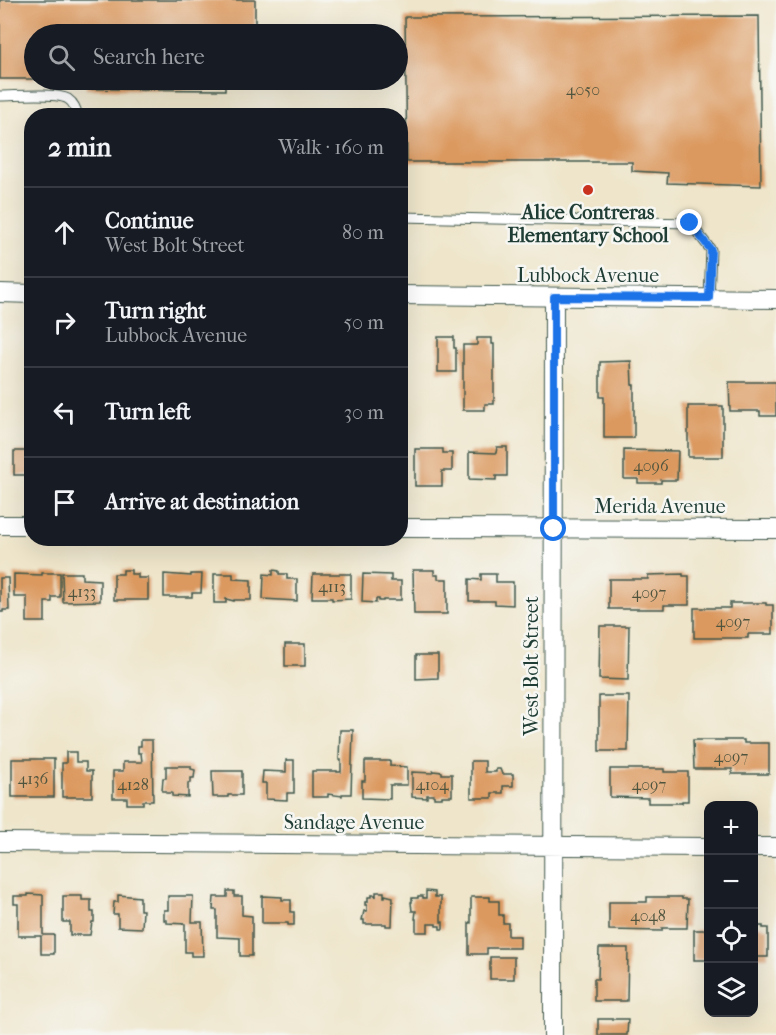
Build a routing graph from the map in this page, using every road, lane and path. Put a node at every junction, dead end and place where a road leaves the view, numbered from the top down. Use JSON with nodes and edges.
{"nodes":[{"id":1,"x":0,"y":96,"type":"edge"},
{"id":2,"x":76,"y":108,"type":"edge"},
{"id":3,"x":408,"y":217,"type":"edge"},
{"id":4,"x":0,"y":293,"type":"edge"},
{"id":5,"x":24,"y":294,"type":"edge"},
{"id":6,"x":408,"y":295,"type":"edge"},
{"id":7,"x":554,"y":297,"type":"junction"},
{"id":8,"x":709,"y":298,"type":"junction"},
{"id":9,"x":776,"y":299,"type":"edge"},
{"id":10,"x":0,"y":525,"type":"edge"},
{"id":11,"x":24,"y":525,"type":"edge"},
{"id":12,"x":408,"y":528,"type":"edge"},
{"id":13,"x":554,"y":529,"type":"junction"},
{"id":14,"x":776,"y":530,"type":"edge"},
{"id":15,"x":0,"y":843,"type":"edge"},
{"id":16,"x":553,"y":846,"type":"junction"},
{"id":17,"x":704,"y":847,"type":"edge"},
{"id":18,"x":758,"y":847,"type":"edge"},
{"id":19,"x":776,"y":847,"type":"edge"},
{"id":20,"x":553,"y":1035,"type":"edge"}],
"edges":[{"from":1,"to":2,"type":"lane"},
{"from":3,"to":8,"type":"lane"},
{"from":4,"to":5,"type":"street"},
{"from":6,"to":7,"type":"street","name":"Lubbock Avenue"},
{"from":7,"to":8,"type":"street","name":"Lubbock Avenue"},
{"from":7,"to":13,"type":"street","name":"West Bolt Street"},
{"from":8,"to":9,"type":"street","name":"Lubbock Avenue"},
{"from":10,"to":11,"type":"street"},
{"from":12,"to":13,"type":"street","name":"Merida Avenue"},
{"from":13,"to":14,"type":"street","name":"Merida Avenue"},
{"from":13,"to":16,"type":"street","name":"West Bolt Street"},
{"from":15,"to":16,"type":"street","name":"Sandage Avenue"},
{"from":16,"to":17,"type":"street","name":"Sandage Avenue"},
{"from":16,"to":20,"type":"street","name":"West Bolt Street"},
{"from":18,"to":19,"type":"street"}]}
